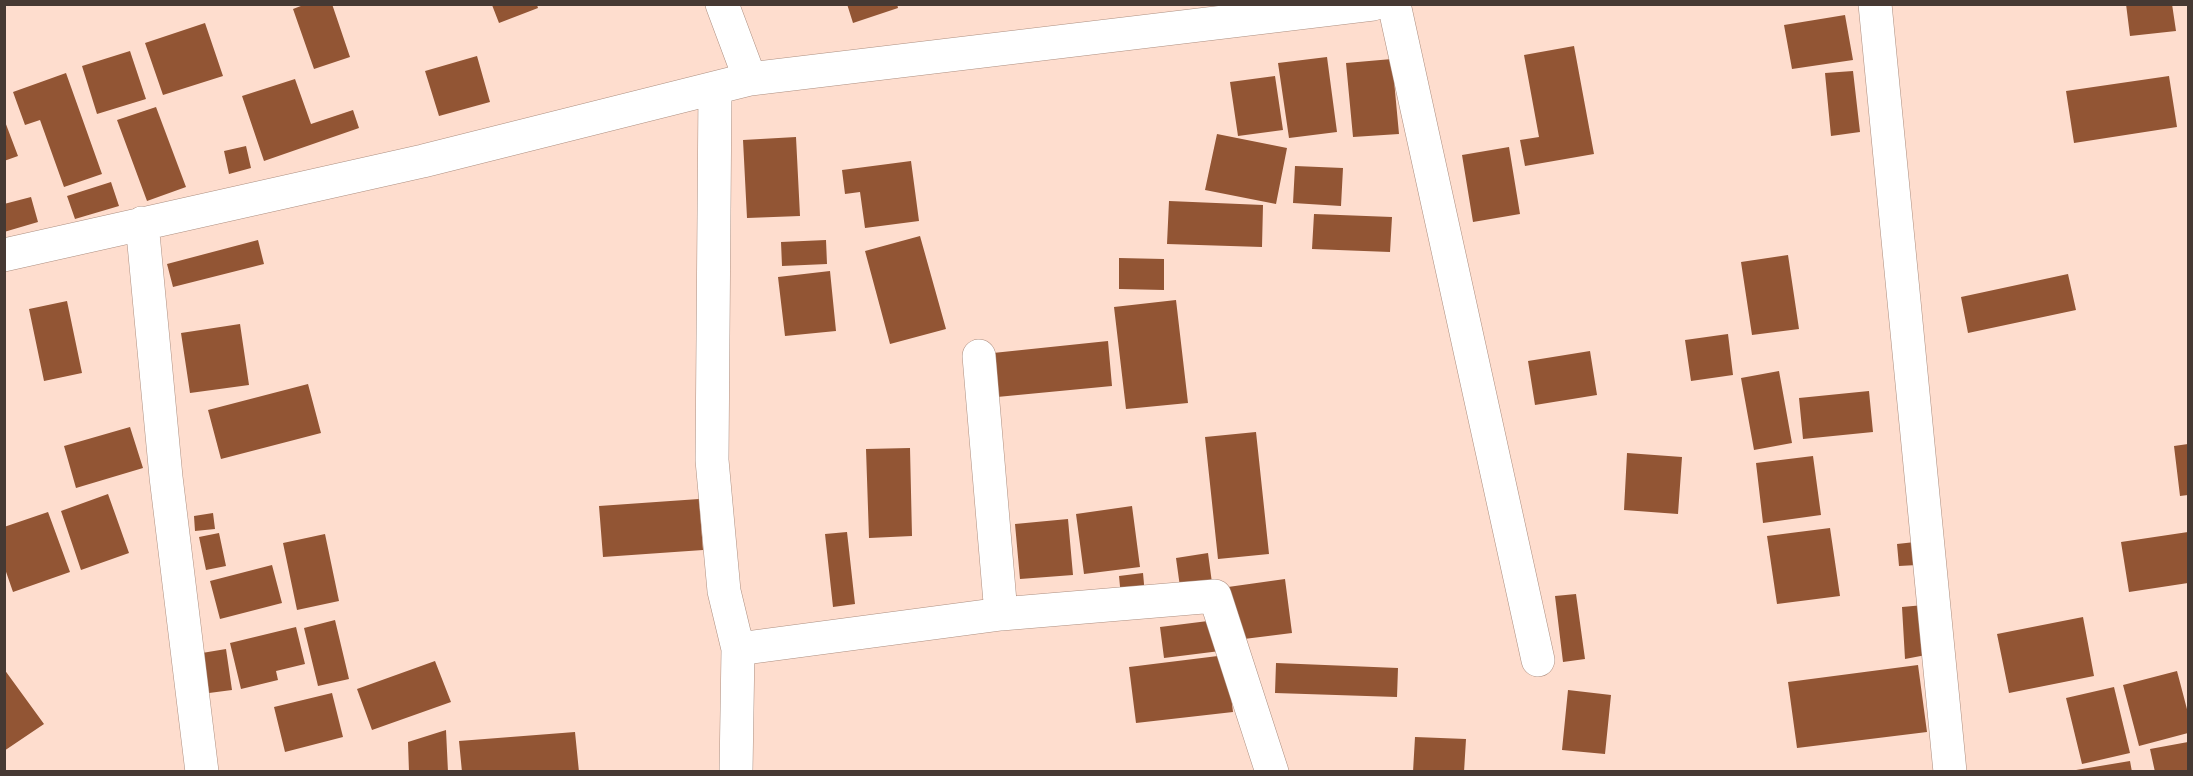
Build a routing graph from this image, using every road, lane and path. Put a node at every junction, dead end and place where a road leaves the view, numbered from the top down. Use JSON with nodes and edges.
{"nodes":[{"id":1,"x":722,"y":4,"type":"edge"},
{"id":2,"x":1372,"y":4,"type":"edge"},
{"id":3,"x":1394,"y":4,"type":"edge"},
{"id":4,"x":1875,"y":4,"type":"edge"},
{"id":5,"x":750,"y":79,"type":"junction"},
{"id":6,"x":715,"y":89,"type":"junction"},
{"id":7,"x":142,"y":223,"type":"junction"},
{"id":8,"x":4,"y":255,"type":"edge"},
{"id":9,"x":979,"y":356,"type":"dead end"},
{"id":10,"x":1001,"y":614,"type":"junction"},
{"id":11,"x":738,"y":649,"type":"junction"},
{"id":12,"x":1538,"y":660,"type":"dead end"},
{"id":13,"x":202,"y":771,"type":"edge"},
{"id":14,"x":736,"y":771,"type":"edge"},
{"id":15,"x":1272,"y":771,"type":"edge"},
{"id":16,"x":1950,"y":771,"type":"edge"}],
"edges":[{"from":1,"to":5,"type":"street"},
{"from":2,"to":5,"type":"street"},
{"from":3,"to":12,"type":"street"},
{"from":4,"to":16,"type":"street"},
{"from":5,"to":6,"type":"street"},
{"from":6,"to":7,"type":"street"},
{"from":6,"to":11,"type":"street"},
{"from":7,"to":8,"type":"street"},
{"from":7,"to":13,"type":"street"},
{"from":9,"to":10,"type":"street"},
{"from":10,"to":11,"type":"street"},
{"from":10,"to":15,"type":"street"},
{"from":11,"to":14,"type":"street"}]}
